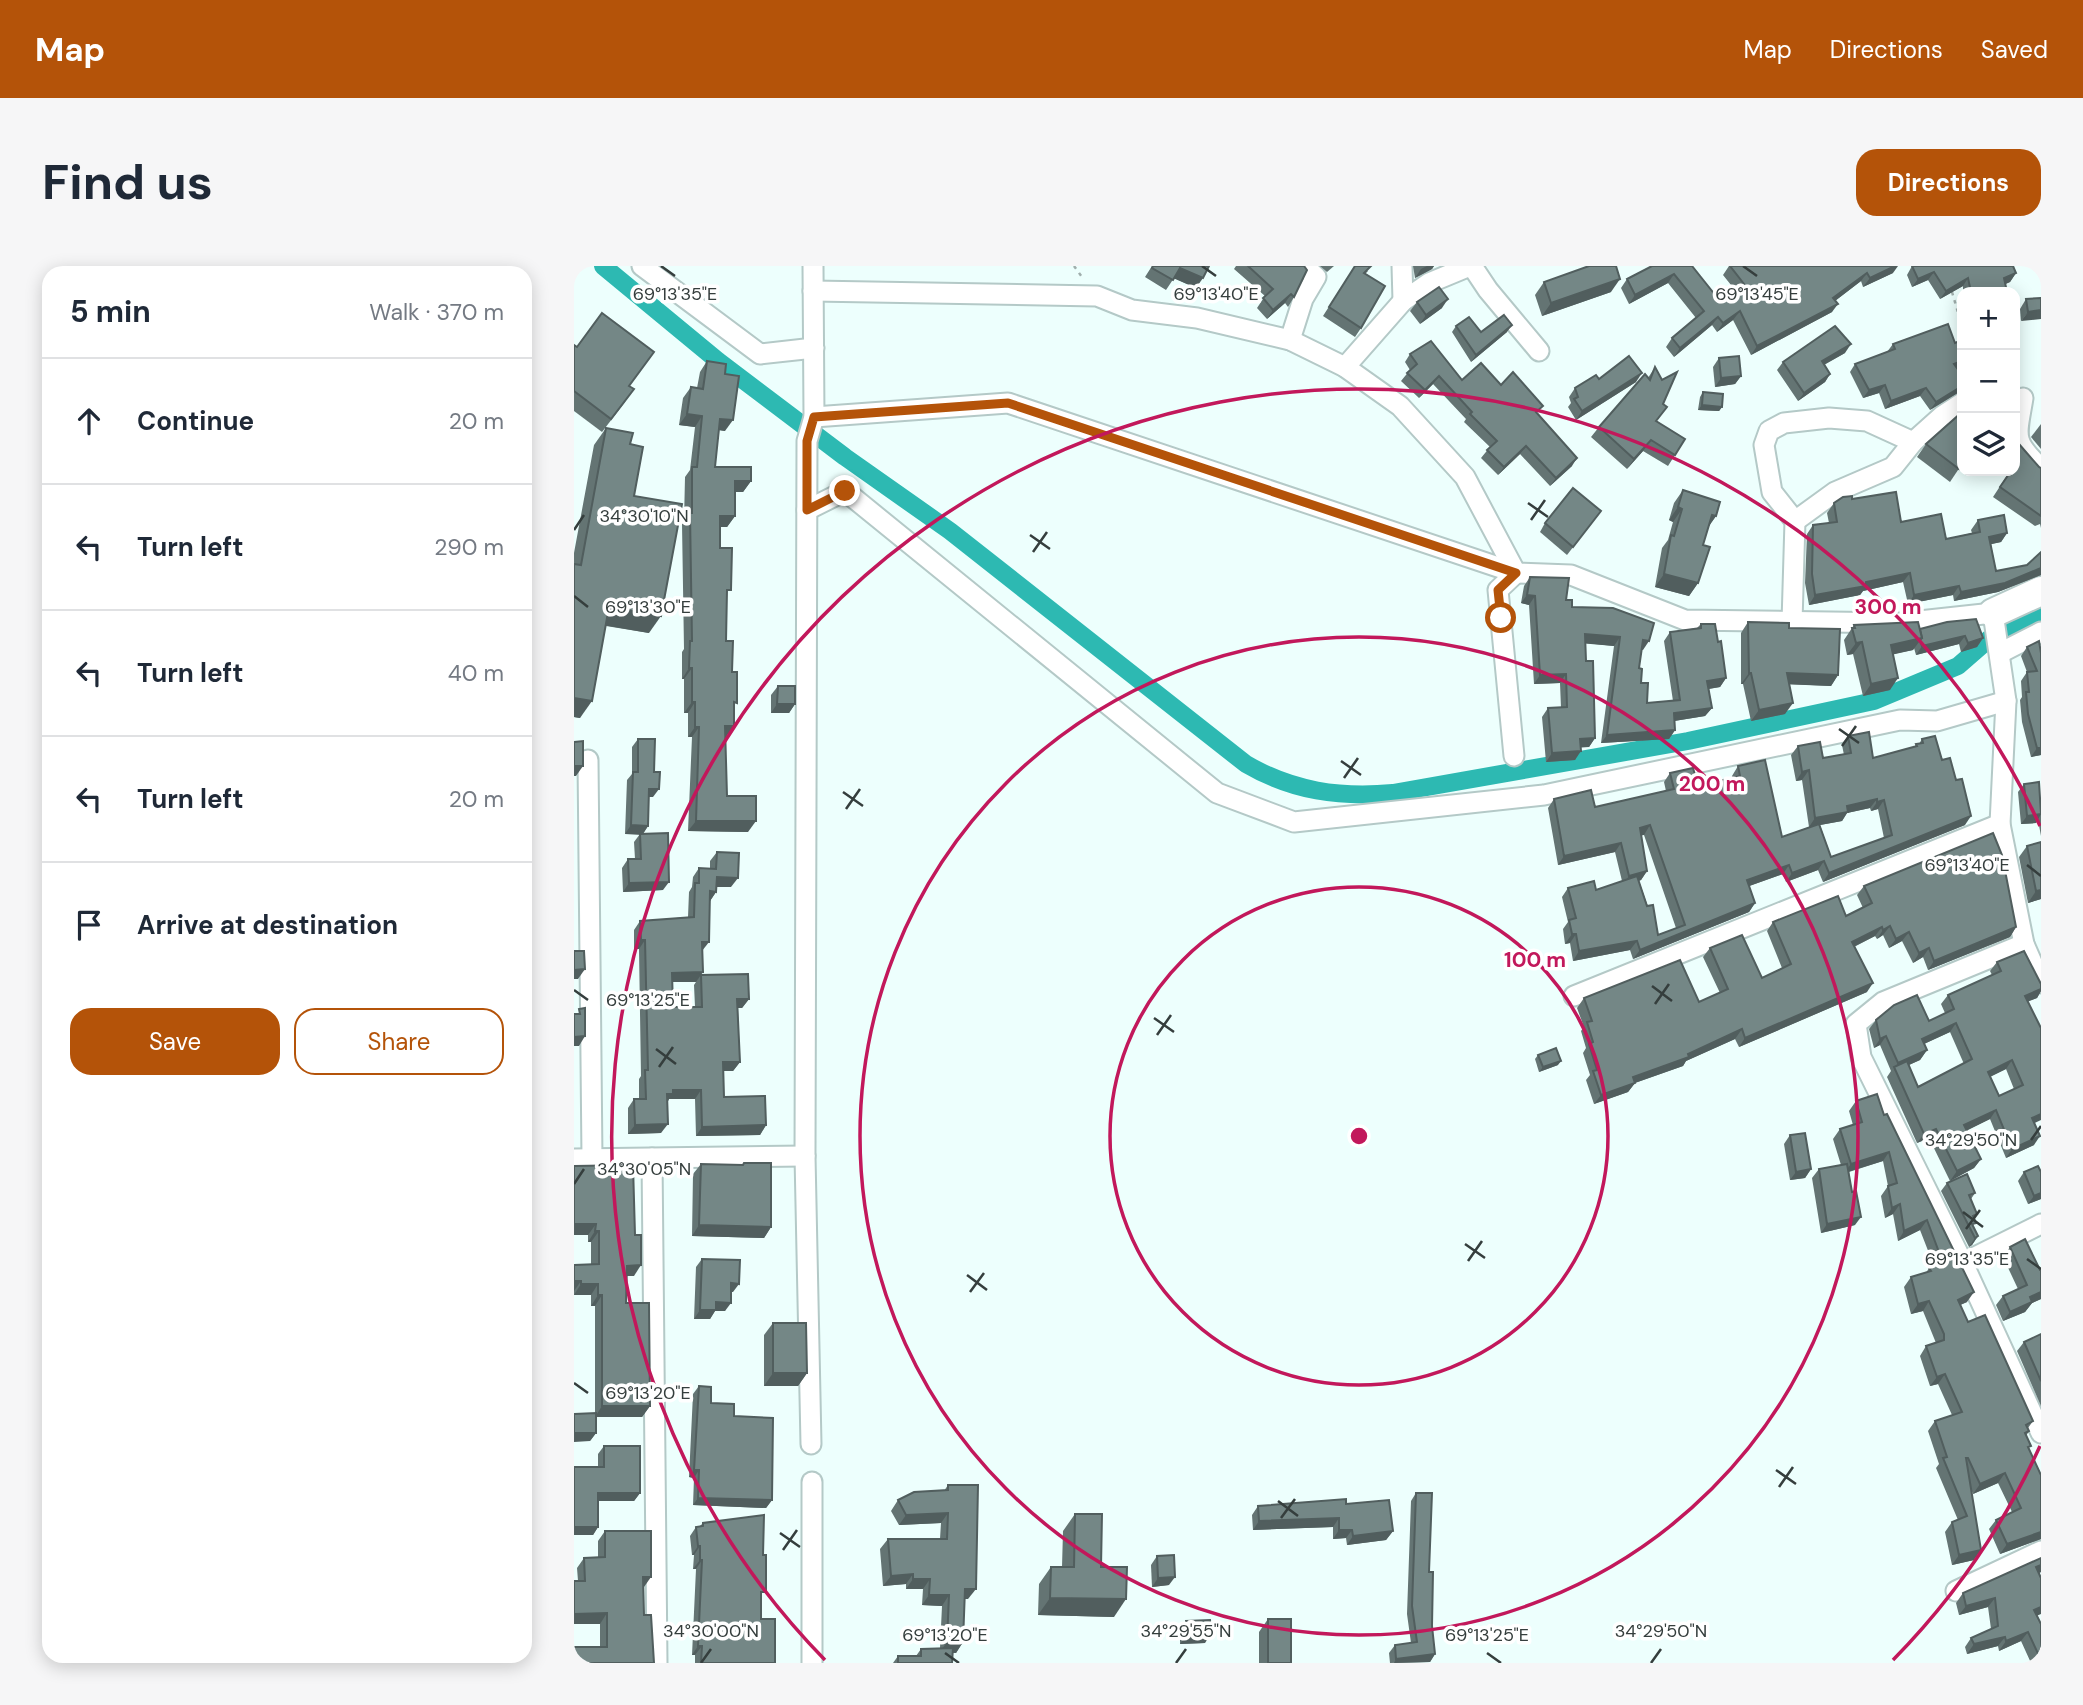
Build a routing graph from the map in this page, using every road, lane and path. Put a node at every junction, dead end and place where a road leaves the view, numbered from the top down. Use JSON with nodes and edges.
{"nodes":[{"id":1,"x":642,"y":266,"type":"edge"},
{"id":2,"x":813,"y":266,"type":"edge"},
{"id":3,"x":1304,"y":266,"type":"edge"},
{"id":4,"x":1402,"y":266,"type":"edge"},
{"id":5,"x":1471,"y":266,"type":"edge"},
{"id":6,"x":1952,"y":290,"type":"edge"},
{"id":7,"x":813,"y":291,"type":"junction"},
{"id":8,"x":1403,"y":301,"type":"junction"},
{"id":9,"x":1957,"y":308,"type":"edge"},
{"id":10,"x":1290,"y":340,"type":"junction"},
{"id":11,"x":814,"y":348,"type":"junction"},
{"id":12,"x":1539,"y":351,"type":"dead end"},
{"id":13,"x":1345,"y":367,"type":"junction"},
{"id":14,"x":2026,"y":397,"type":"edge"},
{"id":15,"x":1957,"y":406,"type":"edge"},
{"id":16,"x":814,"y":417,"type":"junction"},
{"id":17,"x":1913,"y":442,"type":"junction"},
{"id":18,"x":2041,"y":468,"type":"edge"},
{"id":19,"x":807,"y":510,"type":"junction"},
{"id":20,"x":1795,"y":521,"type":"junction"},
{"id":21,"x":1516,"y":573,"type":"junction"},
{"id":22,"x":2041,"y":583,"type":"edge"},
{"id":23,"x":2030,"y":596,"type":"edge"},
{"id":24,"x":1792,"y":622,"type":"junction"},
{"id":25,"x":1994,"y":622,"type":"junction"},
{"id":26,"x":2041,"y":632,"type":"edge"},
{"id":27,"x":2000,"y":653,"type":"junction"},
{"id":28,"x":2006,"y":701,"type":"junction"},
{"id":29,"x":1514,"y":757,"type":"dead end"},
{"id":30,"x":589,"y":760,"type":"dead end"},
{"id":31,"x":2000,"y":824,"type":"junction"},
{"id":32,"x":2024,"y":944,"type":"junction"},
{"id":33,"x":2041,"y":983,"type":"edge"},
{"id":34,"x":1574,"y":996,"type":"dead end"},
{"id":35,"x":805,"y":1156,"type":"junction"},
{"id":36,"x":652,"y":1158,"type":"junction"},
{"id":37,"x":583,"y":1159,"type":"edge"},
{"id":38,"x":2041,"y":1224,"type":"edge"},
{"id":39,"x":1963,"y":1263,"type":"junction"},
{"id":40,"x":2041,"y":1433,"type":"edge"},
{"id":41,"x":811,"y":1444,"type":"dead end"},
{"id":42,"x":813,"y":1482,"type":"dead end"},
{"id":43,"x":2041,"y":1551,"type":"edge"},
{"id":44,"x":1956,"y":1591,"type":"dead end"},
{"id":45,"x":657,"y":1663,"type":"edge"},
{"id":46,"x":813,"y":1663,"type":"edge"}],
"edges":[{"from":1,"to":11,"type":"street"},
{"from":2,"to":7,"type":"street"},
{"from":3,"to":10,"type":"street"},
{"from":4,"to":8,"type":"street"},
{"from":5,"to":8,"type":"street"},
{"from":5,"to":12,"type":"street"},
{"from":6,"to":9,"type":"path"},
{"from":7,"to":10,"type":"street"},
{"from":7,"to":11,"type":"street"},
{"from":8,"to":13,"type":"street"},
{"from":10,"to":13,"type":"street"},
{"from":11,"to":16,"type":"street"},
{"from":13,"to":21,"type":"street"},
{"from":14,"to":18,"type":"street"},
{"from":15,"to":17,"type":"street"},
{"from":16,"to":19,"type":"street"},
{"from":16,"to":21,"type":"street"},
{"from":17,"to":20,"type":"street"},
{"from":17,"to":20,"type":"street"},
{"from":19,"to":28,"type":"street"},
{"from":19,"to":35,"type":"street"},
{"from":20,"to":24,"type":"street"},
{"from":21,"to":24,"type":"street"},
{"from":21,"to":29,"type":"street"},
{"from":22,"to":23,"type":"street"},
{"from":23,"to":25,"type":"street"},
{"from":24,"to":25,"type":"street"},
{"from":25,"to":27,"type":"street"},
{"from":26,"to":27,"type":"street"},
{"from":27,"to":28,"type":"street"},
{"from":28,"to":31,"type":"street"},
{"from":30,"to":37,"type":"street"},
{"from":31,"to":32,"type":"street"},
{"from":31,"to":34,"type":"street"},
{"from":32,"to":33,"type":"street"},
{"from":32,"to":39,"type":"street"},
{"from":35,"to":36,"type":"street"},
{"from":35,"to":41,"type":"street"},
{"from":36,"to":37,"type":"street"},
{"from":36,"to":45,"type":"street"},
{"from":38,"to":39,"type":"street"},
{"from":39,"to":40,"type":"street"},
{"from":42,"to":46,"type":"street"},
{"from":43,"to":44,"type":"street"}]}
